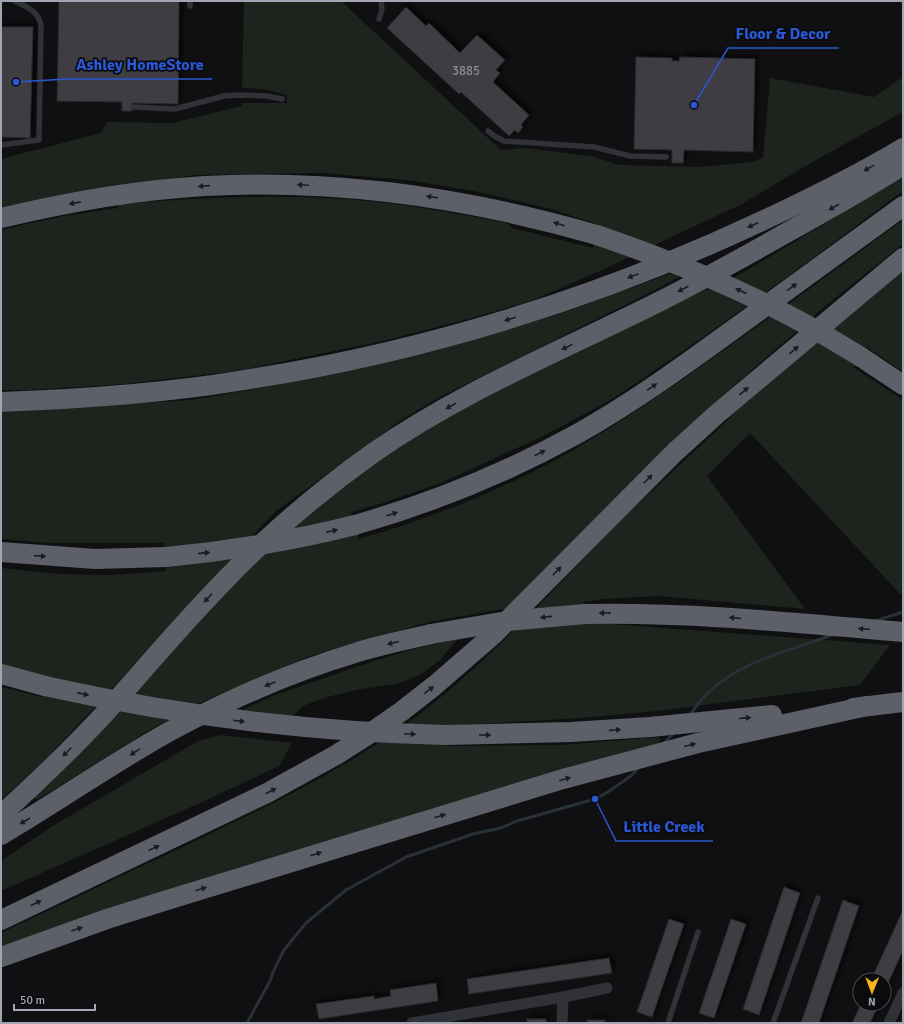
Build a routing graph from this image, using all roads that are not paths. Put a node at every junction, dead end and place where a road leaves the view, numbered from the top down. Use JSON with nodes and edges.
{"nodes":[{"id":1,"x":15,"y":1,"type":"edge"},
{"id":2,"x":381,"y":1,"type":"edge"},
{"id":3,"x":379,"y":19,"type":"dead end"},
{"id":4,"x":282,"y":99,"type":"dead end"},
{"id":5,"x":133,"y":107,"type":"dead end"},
{"id":6,"x":488,"y":131,"type":"dead end"},
{"id":7,"x":1,"y":146,"type":"edge"},
{"id":8,"x":903,"y":148,"type":"edge"},
{"id":9,"x":666,"y":157,"type":"dead end"},
{"id":10,"x":903,"y":165,"type":"edge"},
{"id":11,"x":903,"y":206,"type":"edge"},
{"id":12,"x":1,"y":218,"type":"edge"},
{"id":13,"x":903,"y":258,"type":"edge"},
{"id":14,"x":903,"y":385,"type":"edge"},
{"id":15,"x":1,"y":402,"type":"edge"},
{"id":16,"x":1,"y":552,"type":"edge"},
{"id":17,"x":903,"y":632,"type":"edge"},
{"id":18,"x":1,"y":674,"type":"edge"},
{"id":19,"x":903,"y":702,"type":"edge"},
{"id":20,"x":867,"y":706,"type":"junction"},
{"id":21,"x":1,"y":815,"type":"edge"},
{"id":22,"x":1,"y":835,"type":"edge"},
{"id":23,"x":818,"y":898,"type":"dead end"},
{"id":24,"x":1,"y":920,"type":"edge"},
{"id":25,"x":698,"y":932,"type":"dead end"},
{"id":26,"x":1,"y":957,"type":"edge"},
{"id":27,"x":607,"y":988,"type":"dead end"},
{"id":28,"x":903,"y":993,"type":"edge"},
{"id":29,"x":562,"y":997,"type":"junction"},
{"id":30,"x":412,"y":1023,"type":"edge"},
{"id":31,"x":562,"y":1023,"type":"edge"},
{"id":32,"x":668,"y":1023,"type":"edge"},
{"id":33,"x":773,"y":1023,"type":"edge"},
{"id":34,"x":889,"y":1023,"type":"edge"}],
"edges":[{"from":1,"to":7,"type":"lane"},
{"from":2,"to":3,"type":"lane"},
{"from":4,"to":5,"type":"lane"},
{"from":6,"to":9,"type":"lane"},
{"from":8,"to":15,"type":"highway","one_way":true},
{"from":10,"to":21,"type":"highway","one_way":true},
{"from":16,"to":11,"type":"highway","one_way":true,"bridge":true},
{"from":14,"to":12,"type":"highway","one_way":true,"bridge":true},
{"from":24,"to":13,"type":"highway","one_way":true},
{"from":17,"to":22,"type":"highway","one_way":true,"bridge":true},
{"from":18,"to":20,"type":"highway","one_way":true,"bridge":true},
{"from":19,"to":20,"type":"highway"},
{"from":26,"to":20,"type":"highway","one_way":true},
{"from":23,"to":33,"type":"lane"},
{"from":25,"to":32,"type":"lane"},
{"from":27,"to":29,"type":"street"},
{"from":28,"to":34,"type":"street"},
{"from":29,"to":30,"type":"street"},
{"from":29,"to":31,"type":"street"}]}
